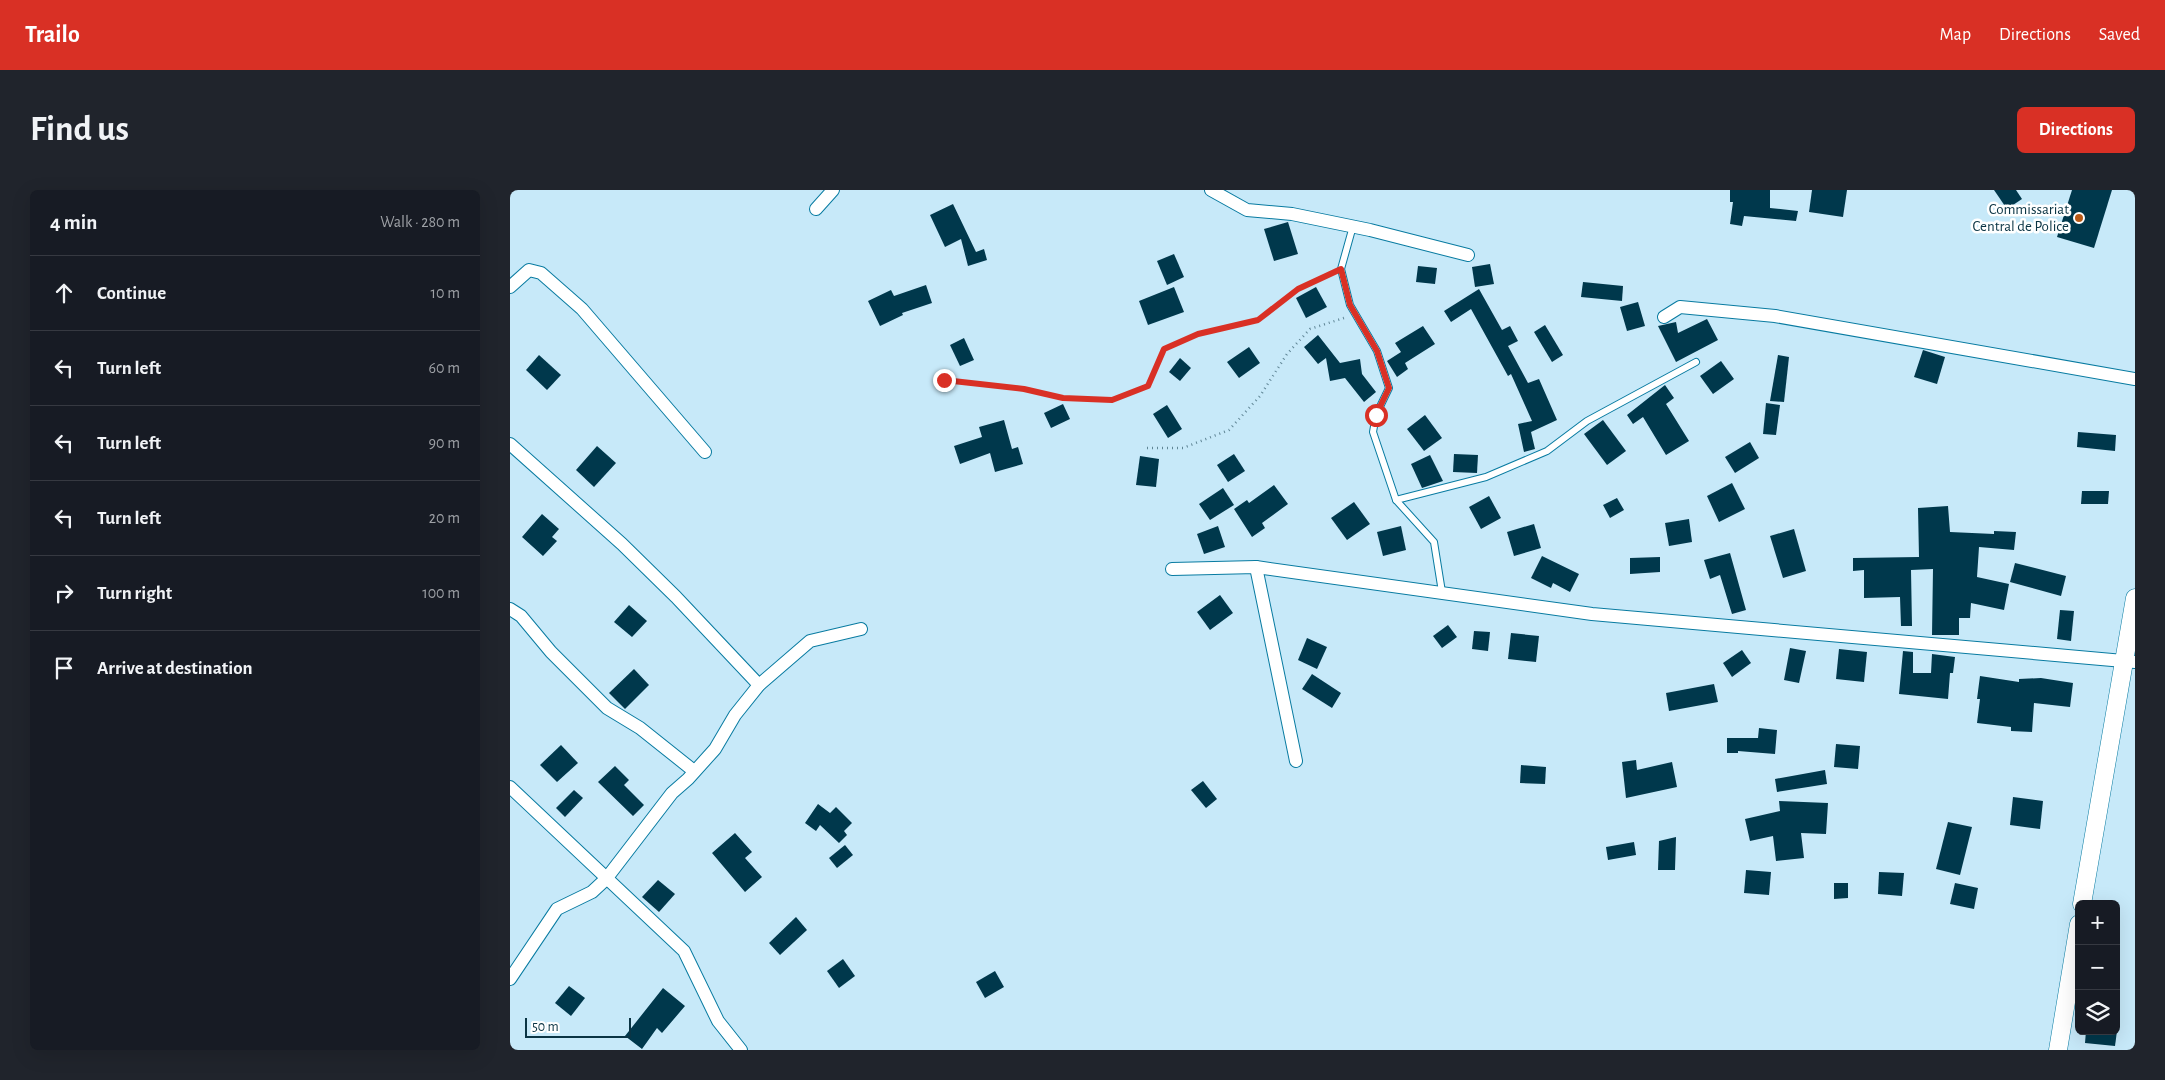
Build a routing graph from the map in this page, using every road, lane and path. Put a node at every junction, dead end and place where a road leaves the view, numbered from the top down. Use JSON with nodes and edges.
{"nodes":[{"id":1,"x":833,"y":190,"type":"edge"},
{"id":2,"x":1211,"y":190,"type":"edge"},
{"id":3,"x":816,"y":209,"type":"dead end"},
{"id":4,"x":1353,"y":226,"type":"junction"},
{"id":5,"x":1468,"y":255,"type":"dead end"},
{"id":6,"x":1341,"y":269,"type":"junction"},
{"id":7,"x":510,"y":287,"type":"edge"},
{"id":8,"x":1356,"y":314,"type":"junction"},
{"id":9,"x":1664,"y":317,"type":"dead end"},
{"id":10,"x":1696,"y":362,"type":"dead end"},
{"id":11,"x":2135,"y":379,"type":"edge"},
{"id":12,"x":944,"y":380,"type":"dead end"},
{"id":13,"x":510,"y":444,"type":"edge"},
{"id":14,"x":1147,"y":448,"type":"dead end"},
{"id":15,"x":704,"y":452,"type":"dead end"},
{"id":16,"x":1396,"y":500,"type":"junction"},
{"id":17,"x":1256,"y":566,"type":"junction"},
{"id":18,"x":1172,"y":569,"type":"dead end"},
{"id":19,"x":1442,"y":592,"type":"junction"},
{"id":20,"x":2135,"y":598,"type":"edge"},
{"id":21,"x":510,"y":609,"type":"edge"},
{"id":22,"x":861,"y":629,"type":"dead end"},
{"id":23,"x":2129,"y":661,"type":"edge"},
{"id":24,"x":759,"y":685,"type":"junction"},
{"id":25,"x":1296,"y":761,"type":"dead end"},
{"id":26,"x":694,"y":771,"type":"junction"},
{"id":27,"x":510,"y":786,"type":"edge"},
{"id":28,"x":606,"y":879,"type":"junction"},
{"id":29,"x":2083,"y":900,"type":"edge"},
{"id":30,"x":2076,"y":945,"type":"edge"},
{"id":31,"x":510,"y":980,"type":"edge"},
{"id":32,"x":741,"y":1050,"type":"edge"},
{"id":33,"x":2058,"y":1050,"type":"edge"}],
"edges":[{"from":1,"to":3,"type":"street"},
{"from":2,"to":4,"type":"street"},
{"from":4,"to":5,"type":"street"},
{"from":4,"to":6,"type":"lane"},
{"from":6,"to":8,"type":"lane"},
{"from":6,"to":12,"type":"path"},
{"from":7,"to":15,"type":"street"},
{"from":8,"to":14,"type":"path"},
{"from":8,"to":16,"type":"lane"},
{"from":9,"to":11,"type":"street"},
{"from":10,"to":16,"type":"lane"},
{"from":13,"to":24,"type":"street"},
{"from":16,"to":19,"type":"lane"},
{"from":17,"to":18,"type":"street"},
{"from":17,"to":19,"type":"street"},
{"from":17,"to":25,"type":"street"},
{"from":19,"to":23,"type":"street"},
{"from":20,"to":23,"type":"main road"},
{"from":21,"to":26,"type":"street"},
{"from":22,"to":24,"type":"street"},
{"from":23,"to":29,"type":"main road"},
{"from":24,"to":26,"type":"street"},
{"from":26,"to":28,"type":"street"},
{"from":27,"to":28,"type":"street"},
{"from":28,"to":31,"type":"street"},
{"from":28,"to":32,"type":"street"},
{"from":30,"to":33,"type":"main road"}]}
